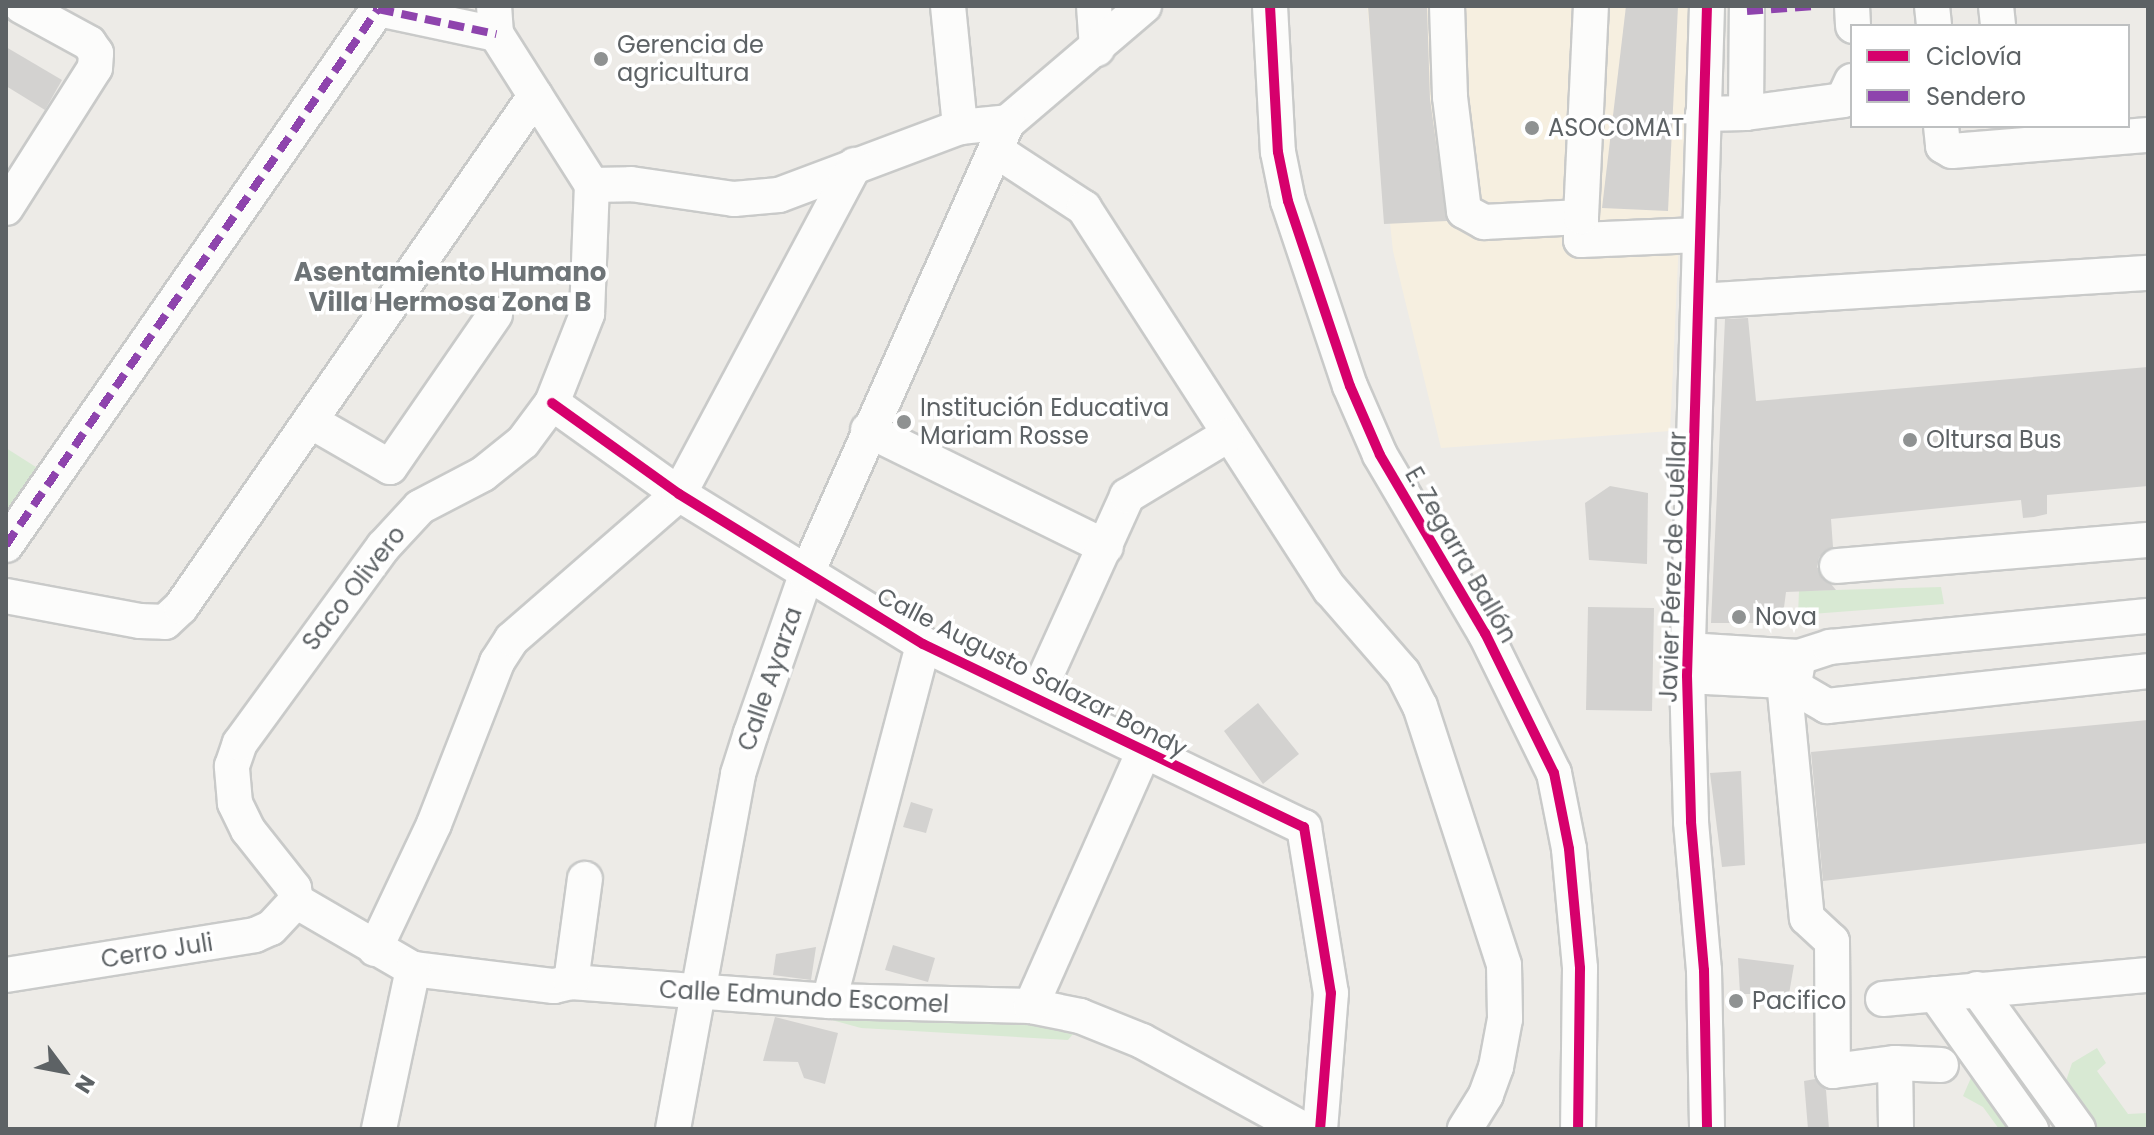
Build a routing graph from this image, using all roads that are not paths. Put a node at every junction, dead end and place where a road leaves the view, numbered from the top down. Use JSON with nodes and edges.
{"nodes":[{"id":1,"x":21,"y":6,"type":"edge"},
{"id":2,"x":948,"y":6,"type":"edge"},
{"id":3,"x":1094,"y":6,"type":"edge"},
{"id":4,"x":1144,"y":6,"type":"edge"},
{"id":5,"x":1270,"y":6,"type":"edge"},
{"id":6,"x":1447,"y":6,"type":"edge"},
{"id":7,"x":1591,"y":6,"type":"edge"},
{"id":8,"x":1707,"y":6,"type":"edge"},
{"id":9,"x":1747,"y":6,"type":"edge"},
{"id":10,"x":495,"y":20,"type":"edge"},
{"id":11,"x":1097,"y":49,"type":"junction"},
{"id":12,"x":1850,"y":85,"type":"edge"},
{"id":13,"x":535,"y":96,"type":"junction"},
{"id":14,"x":1746,"y":113,"type":"junction"},
{"id":15,"x":1703,"y":114,"type":"junction"},
{"id":16,"x":960,"y":127,"type":"junction"},
{"id":17,"x":1941,"y":128,"type":"edge"},
{"id":18,"x":2009,"y":134,"type":"edge"},
{"id":19,"x":2148,"y":135,"type":"edge"},
{"id":20,"x":1002,"y":136,"type":"junction"},
{"id":21,"x":855,"y":165,"type":"junction"},
{"id":22,"x":592,"y":185,"type":"junction"},
{"id":23,"x":6,"y":208,"type":"edge"},
{"id":24,"x":1581,"y":217,"type":"junction"},
{"id":25,"x":1699,"y":235,"type":"junction"},
{"id":26,"x":2148,"y":273,"type":"edge"},
{"id":27,"x":1700,"y":301,"type":"junction"},
{"id":28,"x":495,"y":315,"type":"dead end"},
{"id":29,"x":552,"y":403,"type":"junction"},
{"id":30,"x":312,"y":422,"type":"junction"},
{"id":31,"x":868,"y":430,"type":"junction"},
{"id":32,"x":1226,"y":436,"type":"junction"},
{"id":33,"x":679,"y":494,"type":"junction"},
{"id":34,"x":1110,"y":534,"type":"junction"},
{"id":35,"x":2148,"y":540,"type":"edge"},
{"id":36,"x":6,"y":545,"type":"edge"},
{"id":37,"x":1837,"y":566,"type":"dead end"},
{"id":38,"x":806,"y":575,"type":"junction"},
{"id":39,"x":6,"y":596,"type":"edge"},
{"id":40,"x":2148,"y":616,"type":"edge"},
{"id":41,"x":923,"y":644,"type":"junction"},
{"id":42,"x":1687,"y":663,"type":"junction"},
{"id":43,"x":2148,"y":671,"type":"edge"},
{"id":44,"x":1792,"y":674,"type":"junction"},
{"id":45,"x":1036,"y":697,"type":"junction"},
{"id":46,"x":1143,"y":753,"type":"junction"},
{"id":47,"x":585,"y":879,"type":"dead end"},
{"id":48,"x":296,"y":901,"type":"junction"},
{"id":49,"x":375,"y":949,"type":"junction"},
{"id":50,"x":413,"y":969,"type":"junction"},
{"id":51,"x":6,"y":975,"type":"edge"},
{"id":52,"x":2148,"y":975,"type":"edge"},
{"id":53,"x":571,"y":982,"type":"junction"},
{"id":54,"x":1977,"y":989,"type":"junction"},
{"id":55,"x":695,"y":994,"type":"junction"},
{"id":56,"x":1935,"y":994,"type":"junction"},
{"id":57,"x":1883,"y":999,"type":"dead end"},
{"id":58,"x":829,"y":1001,"type":"junction"},
{"id":59,"x":1031,"y":1006,"type":"junction"},
{"id":60,"x":1895,"y":1063,"type":"junction"},
{"id":61,"x":1941,"y":1065,"type":"dead end"},
{"id":62,"x":379,"y":1129,"type":"edge"},
{"id":63,"x":673,"y":1129,"type":"edge"},
{"id":64,"x":1303,"y":1129,"type":"edge"},
{"id":65,"x":1320,"y":1129,"type":"edge"},
{"id":66,"x":1465,"y":1129,"type":"edge"},
{"id":67,"x":1578,"y":1129,"type":"edge"},
{"id":68,"x":1707,"y":1129,"type":"edge"},
{"id":69,"x":1896,"y":1129,"type":"edge"},
{"id":70,"x":2031,"y":1129,"type":"edge"},
{"id":71,"x":2078,"y":1129,"type":"edge"}],
"edges":[{"from":1,"to":23,"type":"street"},
{"from":2,"to":16,"type":"street"},
{"from":3,"to":11,"type":"street"},
{"from":4,"to":11,"type":"street"},
{"from":5,"to":67,"type":"street","name":"E. Zegarra Ballón"},
{"from":6,"to":24,"type":"street"},
{"from":7,"to":24,"type":"street"},
{"from":8,"to":15,"type":"street","name":"Javier Pérez de Cuéllar"},
{"from":9,"to":14,"type":"street"},
{"from":10,"to":13,"type":"street"},
{"from":10,"to":36,"type":"street"},
{"from":11,"to":20,"type":"street"},
{"from":12,"to":14,"type":"street"},
{"from":13,"to":22,"type":"street"},
{"from":13,"to":30,"type":"street"},
{"from":14,"to":15,"type":"street"},
{"from":15,"to":25,"type":"street","name":"Javier Pérez de Cuéllar"},
{"from":16,"to":20,"type":"street"},
{"from":16,"to":21,"type":"street"},
{"from":17,"to":18,"type":"street"},
{"from":18,"to":19,"type":"street"},
{"from":20,"to":31,"type":"street","name":"Calle Ayarza"},
{"from":20,"to":32,"type":"street"},
{"from":21,"to":22,"type":"street"},
{"from":21,"to":33,"type":"street"},
{"from":22,"to":29,"type":"street","name":"Saco Olivero"},
{"from":24,"to":25,"type":"street"},
{"from":25,"to":27,"type":"street","name":"Javier Pérez de Cuéllar"},
{"from":26,"to":27,"type":"street"},
{"from":27,"to":42,"type":"street","name":"Javier Pérez de Cuéllar"},
{"from":28,"to":30,"type":"street"},
{"from":29,"to":33,"type":"street","name":"Calle Augusto Salazar Bondy"},
{"from":29,"to":48,"type":"street","name":"Saco Olivero"},
{"from":30,"to":39,"type":"street"},
{"from":31,"to":34,"type":"street"},
{"from":31,"to":38,"type":"street","name":"Calle Ayarza"},
{"from":32,"to":34,"type":"street"},
{"from":32,"to":66,"type":"street"},
{"from":33,"to":38,"type":"street","name":"Calle Augusto Salazar Bondy"},
{"from":33,"to":49,"type":"street"},
{"from":34,"to":45,"type":"street"},
{"from":35,"to":37,"type":"street"},
{"from":38,"to":41,"type":"street","name":"Calle Augusto Salazar Bondy"},
{"from":38,"to":55,"type":"street","name":"Calle Ayarza"},
{"from":40,"to":44,"type":"street"},
{"from":41,"to":45,"type":"street","name":"Calle Augusto Salazar Bondy"},
{"from":41,"to":58,"type":"street"},
{"from":42,"to":44,"type":"street"},
{"from":42,"to":68,"type":"street","name":"Javier Pérez de Cuéllar"},
{"from":43,"to":44,"type":"street"},
{"from":44,"to":60,"type":"street"},
{"from":45,"to":46,"type":"street","name":"Calle Augusto Salazar Bondy"},
{"from":46,"to":59,"type":"street"},
{"from":46,"to":65,"type":"street","name":"Calle Augusto Salazar Bondy"},
{"from":47,"to":53,"type":"street"},
{"from":48,"to":49,"type":"street","name":"Calle Edmundo Escomel"},
{"from":48,"to":51,"type":"street","name":"Cerro Juli"},
{"from":49,"to":50,"type":"street","name":"Calle Edmundo Escomel"},
{"from":50,"to":53,"type":"street","name":"Calle Edmundo Escomel"},
{"from":50,"to":62,"type":"street"},
{"from":52,"to":54,"type":"street"},
{"from":53,"to":55,"type":"street","name":"Calle Edmundo Escomel"},
{"from":54,"to":56,"type":"street"},
{"from":54,"to":71,"type":"street"},
{"from":55,"to":58,"type":"street","name":"Calle Edmundo Escomel"},
{"from":55,"to":63,"type":"street","name":"Calle Ayarza"},
{"from":56,"to":57,"type":"street"},
{"from":56,"to":70,"type":"street"},
{"from":58,"to":59,"type":"street","name":"Calle Edmundo Escomel"},
{"from":59,"to":64,"type":"street","name":"Calle Edmundo Escomel"},
{"from":60,"to":61,"type":"street"},
{"from":60,"to":69,"type":"street"}]}
